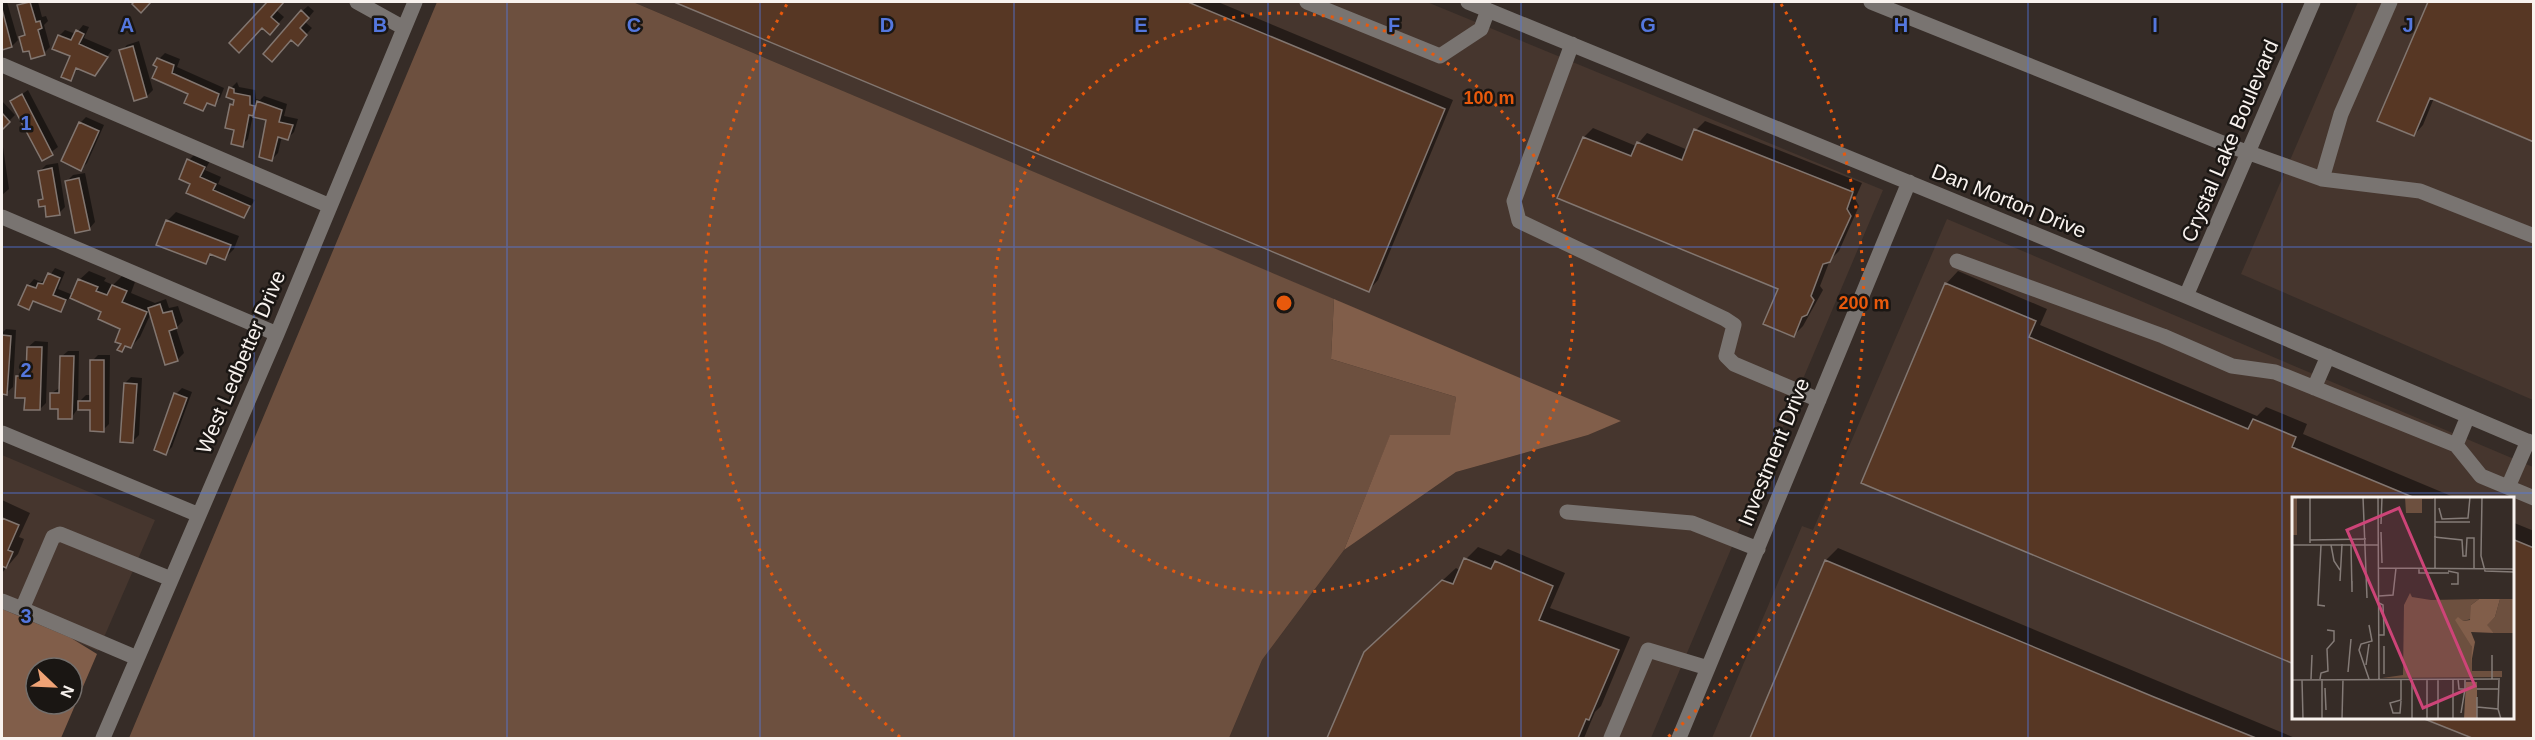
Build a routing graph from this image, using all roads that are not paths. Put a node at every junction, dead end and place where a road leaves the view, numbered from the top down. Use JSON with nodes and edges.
{"nodes":[{"id":1,"x":357,"y":2,"type":"edge"},
{"id":2,"x":415,"y":2,"type":"edge"},
{"id":3,"x":1468,"y":2,"type":"edge"},
{"id":4,"x":1871,"y":2,"type":"edge"},
{"id":5,"x":2313,"y":2,"type":"edge"},
{"id":6,"x":2390,"y":2,"type":"edge"},
{"id":7,"x":1314,"y":3,"type":"edge"},
{"id":8,"x":1488,"y":10,"type":"junction"},
{"id":9,"x":404,"y":28,"type":"junction"},
{"id":10,"x":1572,"y":44,"type":"junction"},
{"id":11,"x":2,"y":64,"type":"edge"},
{"id":12,"x":2248,"y":152,"type":"junction"},
{"id":13,"x":2322,"y":179,"type":"junction"},
{"id":14,"x":1908,"y":182,"type":"junction"},
{"id":15,"x":330,"y":206,"type":"junction"},
{"id":16,"x":2,"y":217,"type":"edge"},
{"id":17,"x":2534,"y":236,"type":"edge"},
{"id":18,"x":1958,"y":261,"type":"dead end"},
{"id":19,"x":2186,"y":296,"type":"junction"},
{"id":20,"x":277,"y":334,"type":"junction"},
{"id":21,"x":2328,"y":356,"type":"junction"},
{"id":22,"x":2314,"y":388,"type":"junction"},
{"id":23,"x":1819,"y":400,"type":"junction"},
{"id":24,"x":2468,"y":416,"type":"junction"},
{"id":25,"x":2,"y":433,"type":"edge"},
{"id":26,"x":2531,"y":442,"type":"edge"},
{"id":27,"x":2456,"y":445,"type":"junction"},
{"id":28,"x":2508,"y":487,"type":"junction"},
{"id":29,"x":2534,"y":498,"type":"edge"},
{"id":30,"x":1568,"y":512,"type":"dead end"},
{"id":31,"x":199,"y":515,"type":"junction"},
{"id":32,"x":1758,"y":549,"type":"junction"},
{"id":33,"x":171,"y":579,"type":"junction"},
{"id":34,"x":2,"y":601,"type":"edge"},
{"id":35,"x":22,"y":609,"type":"junction"},
{"id":36,"x":137,"y":658,"type":"junction"},
{"id":37,"x":1708,"y":668,"type":"junction"},
{"id":38,"x":103,"y":738,"type":"edge"},
{"id":39,"x":1611,"y":738,"type":"edge"},
{"id":40,"x":1679,"y":738,"type":"edge"}],
"edges":[{"from":1,"to":9,"type":"street"},
{"from":2,"to":9,"type":"street","name":"West Ledbetter Drive"},
{"from":3,"to":8,"type":"street","name":"Dan Morton Drive"},
{"from":4,"to":12,"type":"street"},
{"from":5,"to":12,"type":"street","name":"Crystal Lake Boulevard"},
{"from":6,"to":13,"type":"street"},
{"from":7,"to":8,"type":"street"},
{"from":8,"to":10,"type":"street","name":"Dan Morton Drive"},
{"from":9,"to":15,"type":"street","name":"West Ledbetter Drive"},
{"from":10,"to":14,"type":"street","name":"Dan Morton Drive"},
{"from":10,"to":23,"type":"street"},
{"from":11,"to":15,"type":"street"},
{"from":12,"to":13,"type":"street"},
{"from":12,"to":19,"type":"street","name":"Crystal Lake Boulevard"},
{"from":13,"to":17,"type":"street"},
{"from":14,"to":19,"type":"street","name":"Dan Morton Drive"},
{"from":14,"to":23,"type":"street","name":"Investment Drive"},
{"from":15,"to":20,"type":"street","name":"West Ledbetter Drive"},
{"from":16,"to":20,"type":"street"},
{"from":18,"to":22,"type":"street"},
{"from":19,"to":21,"type":"street","name":"Dan Morton Drive"},
{"from":20,"to":31,"type":"street","name":"West Ledbetter Drive"},
{"from":21,"to":22,"type":"street"},
{"from":21,"to":24,"type":"street","name":"Dan Morton Drive"},
{"from":22,"to":27,"type":"street"},
{"from":23,"to":32,"type":"street","name":"Investment Drive"},
{"from":24,"to":26,"type":"street","name":"Dan Morton Drive"},
{"from":24,"to":27,"type":"street"},
{"from":25,"to":31,"type":"street"},
{"from":26,"to":28,"type":"street"},
{"from":27,"to":28,"type":"street"},
{"from":28,"to":29,"type":"street"},
{"from":30,"to":32,"type":"street"},
{"from":31,"to":33,"type":"street","name":"West Ledbetter Drive"},
{"from":32,"to":37,"type":"street","name":"Investment Drive"},
{"from":33,"to":35,"type":"street"},
{"from":33,"to":36,"type":"street","name":"West Ledbetter Drive"},
{"from":34,"to":35,"type":"street"},
{"from":35,"to":36,"type":"street"},
{"from":36,"to":38,"type":"street","name":"West Ledbetter Drive"},
{"from":37,"to":39,"type":"street"},
{"from":37,"to":40,"type":"street","name":"Investment Drive"}]}
